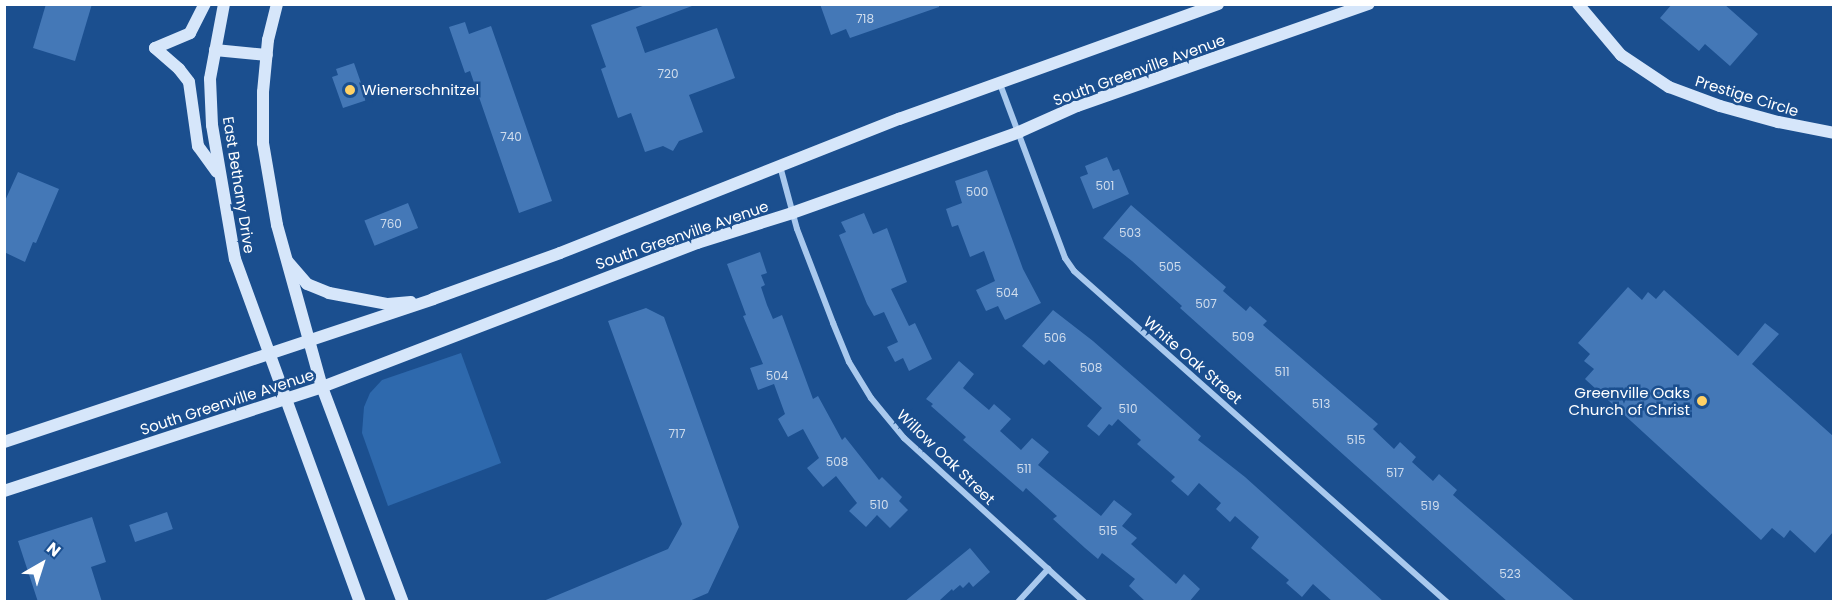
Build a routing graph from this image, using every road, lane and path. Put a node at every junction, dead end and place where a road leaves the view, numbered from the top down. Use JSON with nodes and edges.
{"nodes":[{"id":1,"x":205,"y":4,"type":"edge"},
{"id":2,"x":224,"y":4,"type":"edge"},
{"id":3,"x":277,"y":4,"type":"edge"},
{"id":4,"x":1218,"y":4,"type":"edge"},
{"id":5,"x":1369,"y":4,"type":"edge"},
{"id":6,"x":1578,"y":4,"type":"edge"},
{"id":7,"x":215,"y":50,"type":"junction"},
{"id":8,"x":267,"y":55,"type":"junction"},
{"id":9,"x":1000,"y":84,"type":"junction"},
{"id":10,"x":1019,"y":132,"type":"junction"},
{"id":11,"x":1833,"y":133,"type":"edge"},
{"id":12,"x":780,"y":166,"type":"junction"},
{"id":13,"x":219,"y":174,"type":"junction"},
{"id":14,"x":792,"y":213,"type":"junction"},
{"id":15,"x":285,"y":259,"type":"junction"},
{"id":16,"x":433,"y":299,"type":"junction"},
{"id":17,"x":310,"y":342,"type":"junction"},
{"id":18,"x":271,"y":355,"type":"junction"},
{"id":19,"x":322,"y":387,"type":"junction"},
{"id":20,"x":286,"y":399,"type":"junction"},
{"id":21,"x":4,"y":442,"type":"edge"},
{"id":22,"x":4,"y":491,"type":"edge"},
{"id":23,"x":1048,"y":569,"type":"junction"},
{"id":24,"x":360,"y":602,"type":"edge"},
{"id":25,"x":403,"y":602,"type":"edge"},
{"id":26,"x":1018,"y":602,"type":"edge"},
{"id":27,"x":1084,"y":602,"type":"edge"},
{"id":28,"x":1448,"y":602,"type":"edge"}],
"edges":[{"from":1,"to":13,"type":"main road"},
{"from":2,"to":7,"type":"main road","name":"East Bethany Drive"},
{"from":3,"to":8,"type":"main road","name":"East Bethany Drive"},
{"from":4,"to":9,"type":"main road","name":"South Greenville Avenue"},
{"from":5,"to":10,"type":"main road","name":"South Greenville Avenue"},
{"from":6,"to":11,"type":"main road","name":"Prestige Circle"},
{"from":7,"to":8,"type":"main road"},
{"from":7,"to":13,"type":"main road","name":"East Bethany Drive"},
{"from":8,"to":15,"type":"main road","name":"East Bethany Drive"},
{"from":9,"to":10,"type":"street","name":"White Oak Street"},
{"from":9,"to":12,"type":"main road","name":"South Greenville Avenue"},
{"from":10,"to":14,"type":"main road","name":"South Greenville Avenue"},
{"from":10,"to":28,"type":"street","name":"White Oak Street"},
{"from":12,"to":14,"type":"street","name":"Willow Oak Street"},
{"from":12,"to":16,"type":"main road","name":"South Greenville Avenue"},
{"from":13,"to":18,"type":"main road","name":"East Bethany Drive"},
{"from":14,"to":19,"type":"main road","name":"South Greenville Avenue"},
{"from":14,"to":23,"type":"street","name":"Willow Oak Street"},
{"from":15,"to":16,"type":"main road"},
{"from":15,"to":17,"type":"main road","name":"East Bethany Drive"},
{"from":16,"to":17,"type":"main road","name":"South Greenville Avenue"},
{"from":17,"to":18,"type":"main road","name":"South Greenville Avenue"},
{"from":17,"to":19,"type":"main road","name":"East Bethany Drive"},
{"from":18,"to":20,"type":"main road","name":"East Bethany Drive"},
{"from":18,"to":21,"type":"main road","name":"South Greenville Avenue"},
{"from":19,"to":20,"type":"main road","name":"South Greenville Avenue"},
{"from":19,"to":25,"type":"main road","name":"East Bethany Drive"},
{"from":20,"to":22,"type":"main road","name":"South Greenville Avenue"},
{"from":20,"to":24,"type":"main road","name":"East Bethany Drive"},
{"from":23,"to":26,"type":"street"},
{"from":23,"to":27,"type":"street","name":"Willow Oak Street"}]}
